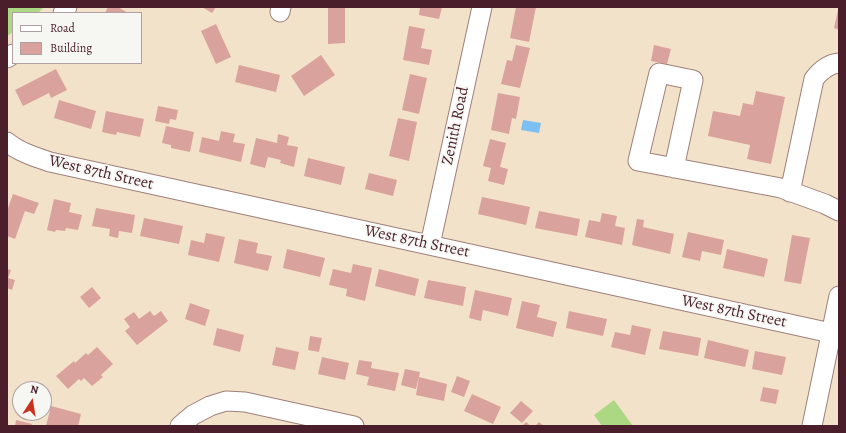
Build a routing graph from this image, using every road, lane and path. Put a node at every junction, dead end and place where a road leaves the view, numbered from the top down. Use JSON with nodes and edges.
{"nodes":[{"id":1,"x":482,"y":7,"type":"edge"},
{"id":2,"x":839,"y":64,"type":"edge"},
{"id":3,"x":8,"y":144,"type":"edge"},
{"id":4,"x":674,"y":168,"type":"junction"},
{"id":5,"x":790,"y":192,"type":"junction"},
{"id":6,"x":839,"y":210,"type":"edge"},
{"id":7,"x":430,"y":245,"type":"junction"},
{"id":8,"x":839,"y":296,"type":"edge"},
{"id":9,"x":831,"y":333,"type":"junction"},
{"id":10,"x":180,"y":426,"type":"edge"},
{"id":11,"x":354,"y":426,"type":"edge"},
{"id":12,"x":812,"y":426,"type":"edge"}],
"edges":[{"from":1,"to":7,"type":"street","name":"Zenith Road"},
{"from":2,"to":5,"type":"street"},
{"from":3,"to":7,"type":"street","name":"West 87th Street"},
{"from":4,"to":4,"type":"street"},
{"from":4,"to":5,"type":"street"},
{"from":5,"to":6,"type":"street"},
{"from":7,"to":9,"type":"street","name":"West 87th Street"},
{"from":8,"to":9,"type":"street"},
{"from":9,"to":12,"type":"street"},
{"from":10,"to":11,"type":"street"}]}
